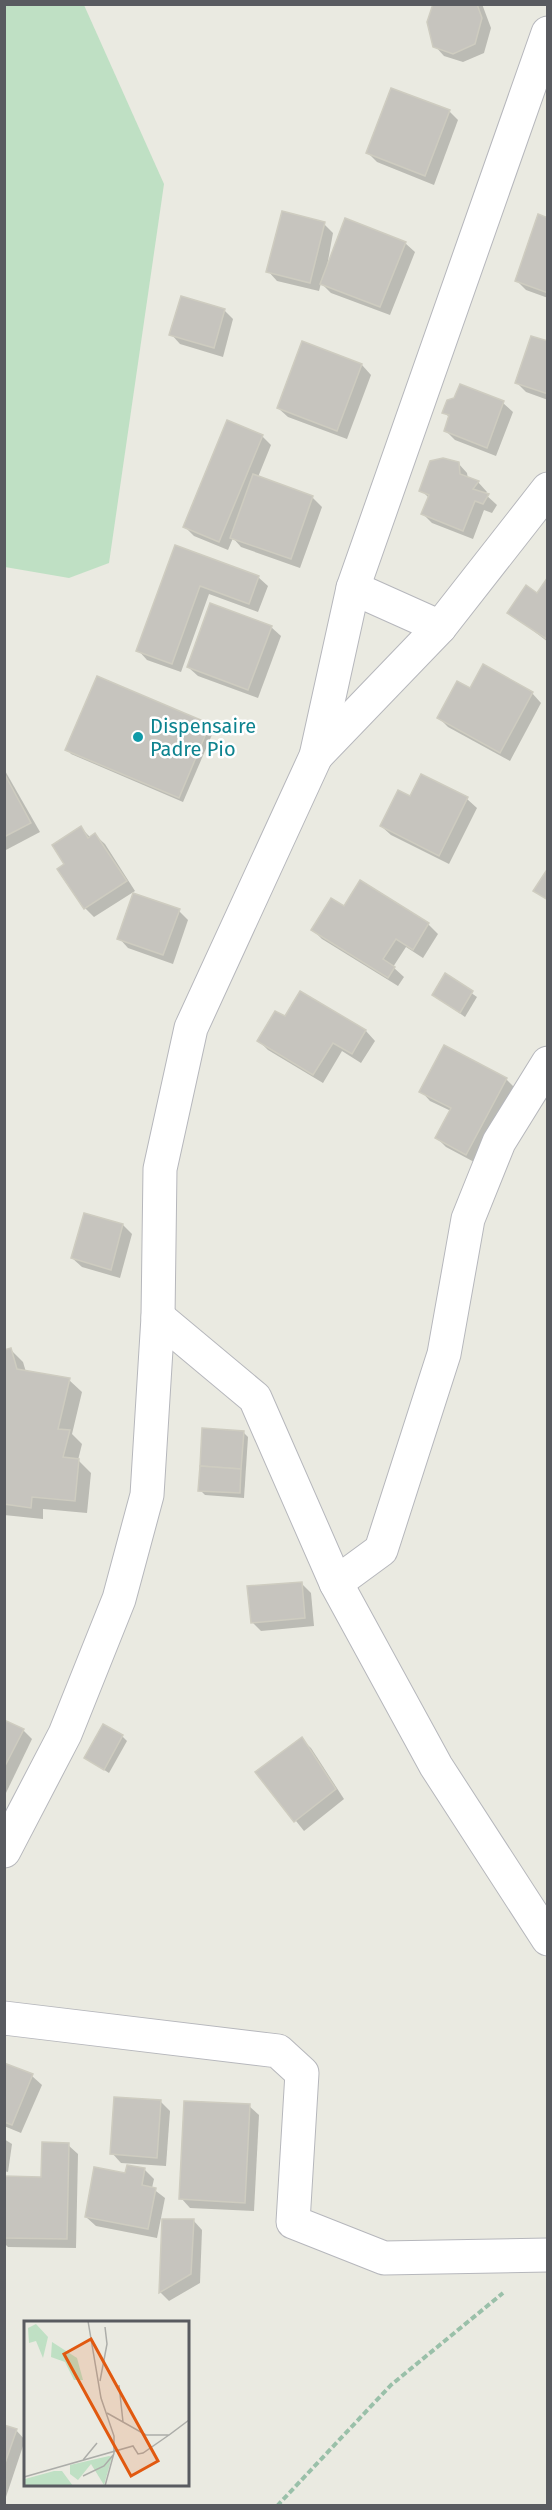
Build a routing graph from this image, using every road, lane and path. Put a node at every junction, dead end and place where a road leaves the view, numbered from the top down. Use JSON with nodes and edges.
{"nodes":[{"id":1,"x":548,"y":33,"type":"edge"},
{"id":2,"x":548,"y":489,"type":"edge"},
{"id":3,"x":353,"y":588,"type":"junction"},
{"id":4,"x":440,"y":627,"type":"junction"},
{"id":5,"x":316,"y":756,"type":"junction"},
{"id":6,"x":548,"y":1063,"type":"edge"},
{"id":7,"x":158,"y":1317,"type":"junction"},
{"id":8,"x":336,"y":1583,"type":"junction"},
{"id":9,"x":4,"y":1851,"type":"edge"},
{"id":10,"x":548,"y":1939,"type":"edge"},
{"id":11,"x":4,"y":2018,"type":"edge"},
{"id":12,"x":548,"y":2255,"type":"edge"},
{"id":13,"x":511,"y":2287,"type":"dead end"},
{"id":14,"x":277,"y":2505,"type":"edge"}],
"edges":[{"from":1,"to":3,"type":"street"},
{"from":2,"to":4,"type":"street"},
{"from":3,"to":4,"type":"street"},
{"from":3,"to":5,"type":"street"},
{"from":4,"to":5,"type":"street"},
{"from":5,"to":7,"type":"street"},
{"from":6,"to":8,"type":"street"},
{"from":7,"to":8,"type":"street"},
{"from":7,"to":9,"type":"street"},
{"from":8,"to":10,"type":"street"},
{"from":11,"to":12,"type":"street"},
{"from":13,"to":14,"type":"path"}]}
